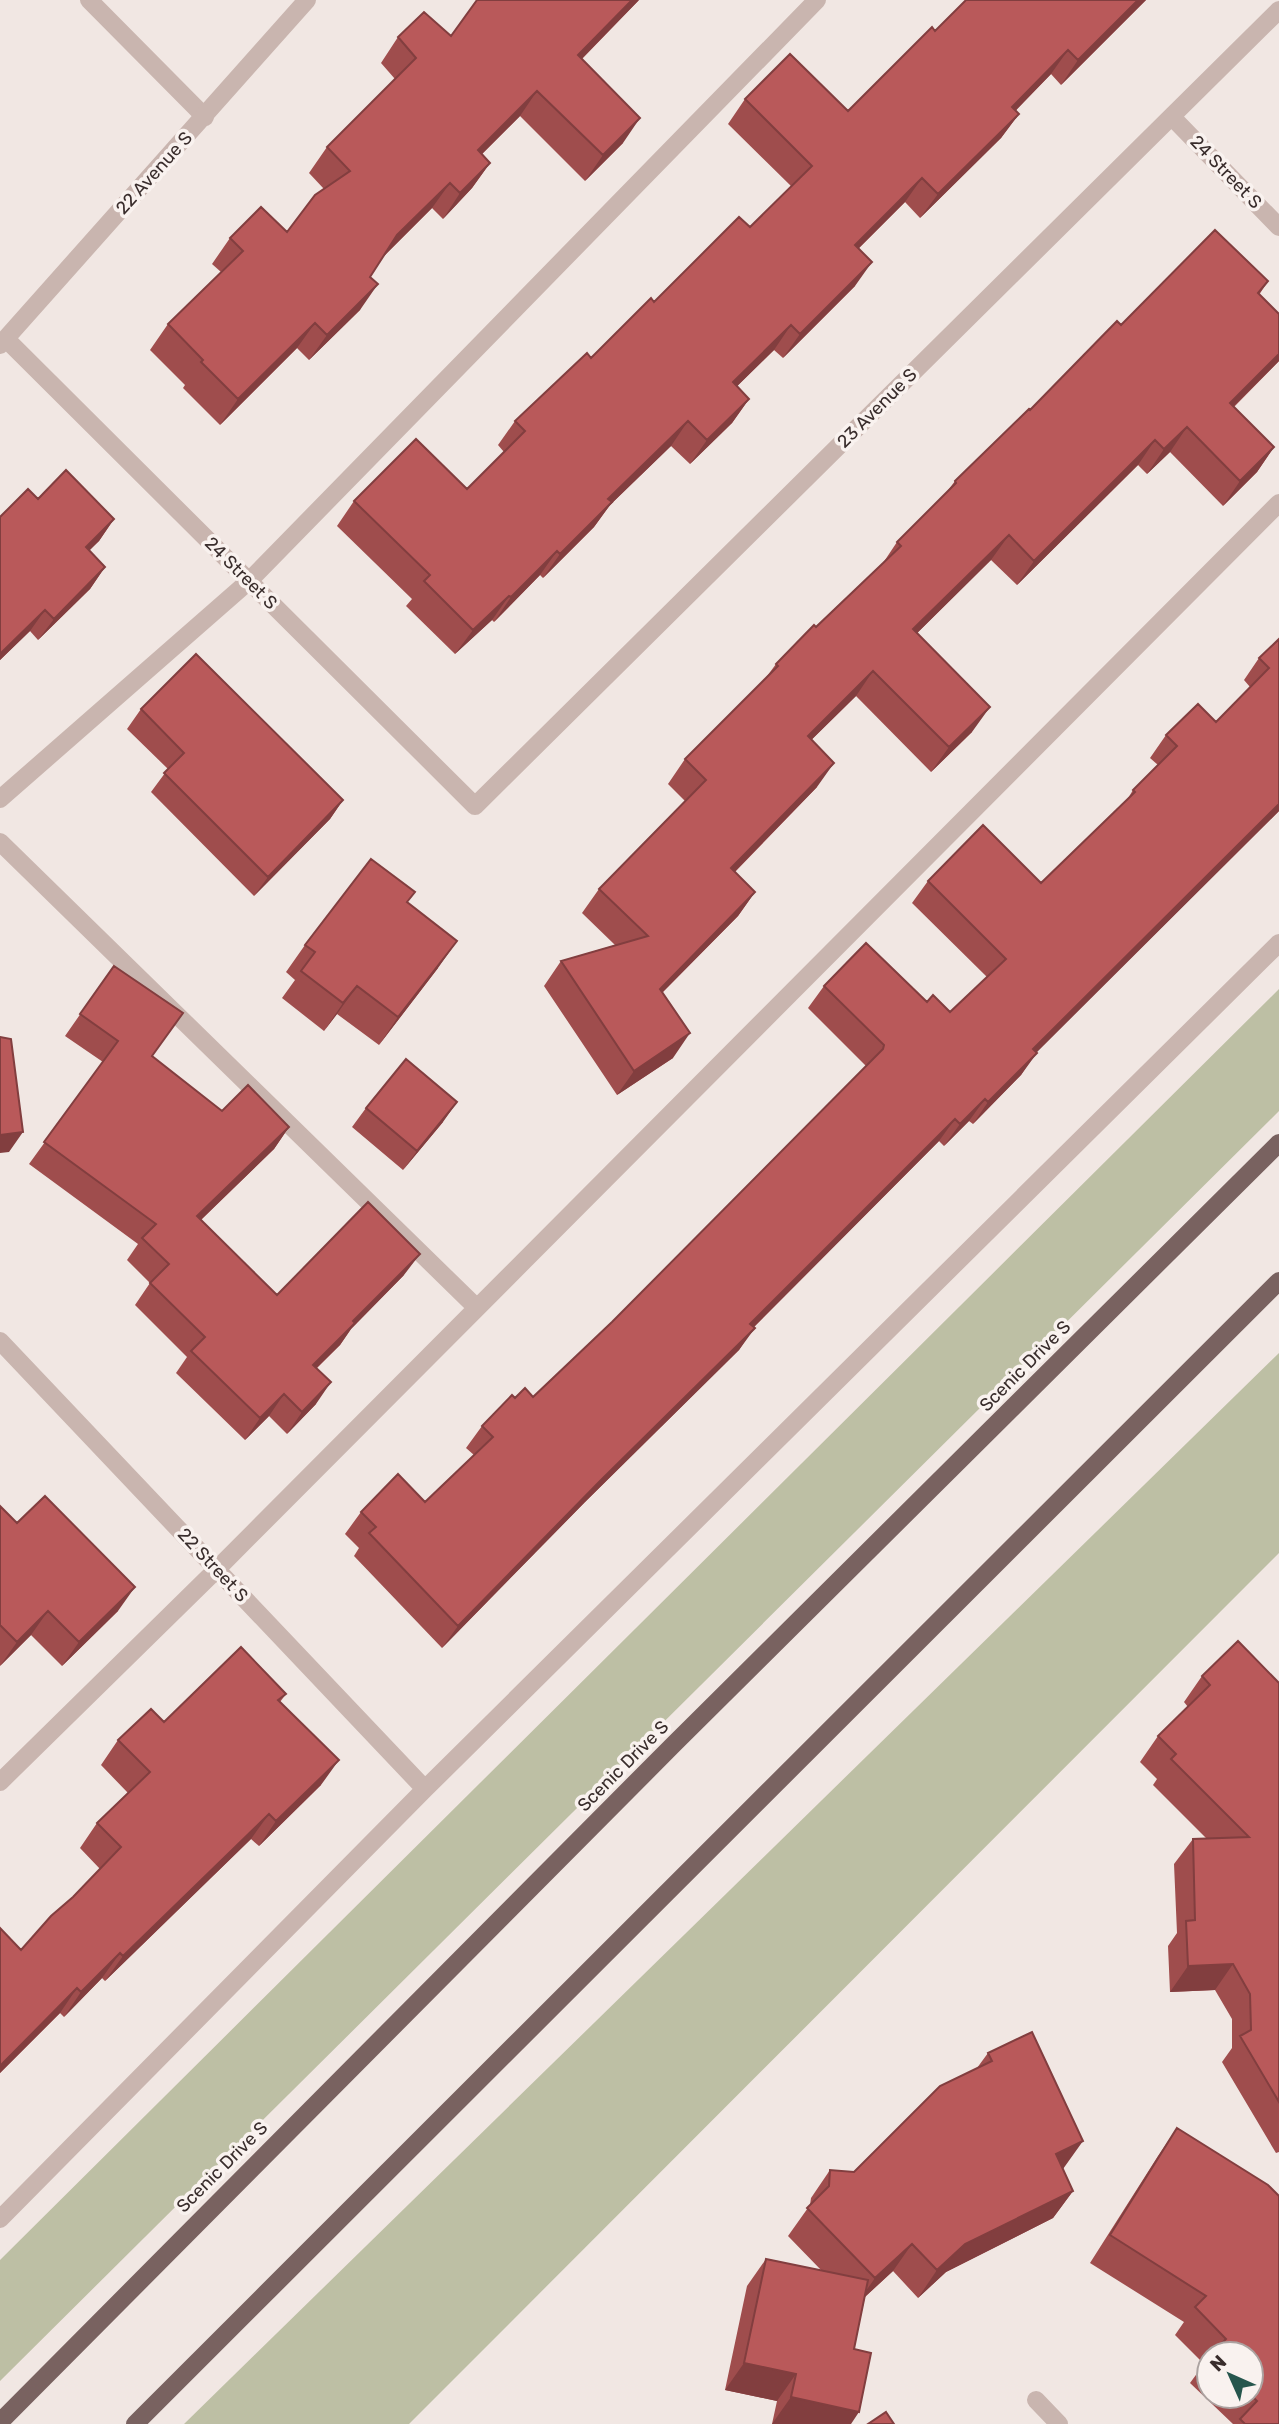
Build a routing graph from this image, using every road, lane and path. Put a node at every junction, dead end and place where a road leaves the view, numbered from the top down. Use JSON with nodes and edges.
{"nodes":[{"id":1,"x":89,"y":0,"type":"edge"},
{"id":2,"x":307,"y":0,"type":"edge"},
{"id":3,"x":817,"y":0,"type":"edge"},
{"id":4,"x":1279,"y":10,"type":"edge"},
{"id":5,"x":205,"y":117,"type":"junction"},
{"id":6,"x":1172,"y":117,"type":"junction"},
{"id":7,"x":1279,"y":226,"type":"edge"},
{"id":8,"x":3,"y":342,"type":"edge"},
{"id":9,"x":1279,"y":503,"type":"edge"},
{"id":10,"x":249,"y":581,"type":"junction"},
{"id":11,"x":0,"y":799,"type":"edge"},
{"id":12,"x":475,"y":806,"type":"joint"},
{"id":13,"x":0,"y":842,"type":"edge"},
{"id":14,"x":1279,"y":943,"type":"edge"},
{"id":15,"x":1279,"y":1143,"type":"edge"},
{"id":16,"x":1279,"y":1281,"type":"edge"},
{"id":17,"x":477,"y":1308,"type":"junction"},
{"id":18,"x":0,"y":1341,"type":"edge"},
{"id":19,"x":217,"y":1569,"type":"junction"},
{"id":20,"x":0,"y":1783,"type":"edge"},
{"id":21,"x":425,"y":1789,"type":"junction"},
{"id":22,"x":0,"y":2219,"type":"edge"},
{"id":23,"x":1036,"y":2400,"type":"dead end"},
{"id":24,"x":0,"y":2422,"type":"edge"},
{"id":25,"x":135,"y":2424,"type":"edge"},
{"id":26,"x":1059,"y":2424,"type":"edge"}],
"edges":[{"from":1,"to":5,"type":"street"},
{"from":2,"to":5,"type":"street","name":"22 Avenue S"},
{"from":3,"to":10,"type":"street"},
{"from":4,"to":6,"type":"street","name":"23 Avenue S"},
{"from":5,"to":8,"type":"street","name":"22 Avenue S"},
{"from":6,"to":7,"type":"street","name":"24 Street S"},
{"from":6,"to":12,"type":"street","name":"23 Avenue S"},
{"from":8,"to":10,"type":"street","name":"24 Street S"},
{"from":9,"to":17,"type":"street"},
{"from":10,"to":11,"type":"street"},
{"from":10,"to":12,"type":"street","name":"24 Street S"},
{"from":13,"to":17,"type":"street"},
{"from":14,"to":21,"type":"street"},
{"from":15,"to":24,"type":"main road","name":"Scenic Drive S"},
{"from":16,"to":25,"type":"main road"},
{"from":17,"to":19,"type":"street"},
{"from":18,"to":19,"type":"street","name":"22 Street S"},
{"from":19,"to":20,"type":"street"},
{"from":19,"to":21,"type":"street","name":"22 Street S"},
{"from":21,"to":22,"type":"street"},
{"from":23,"to":26,"type":"street"}]}
